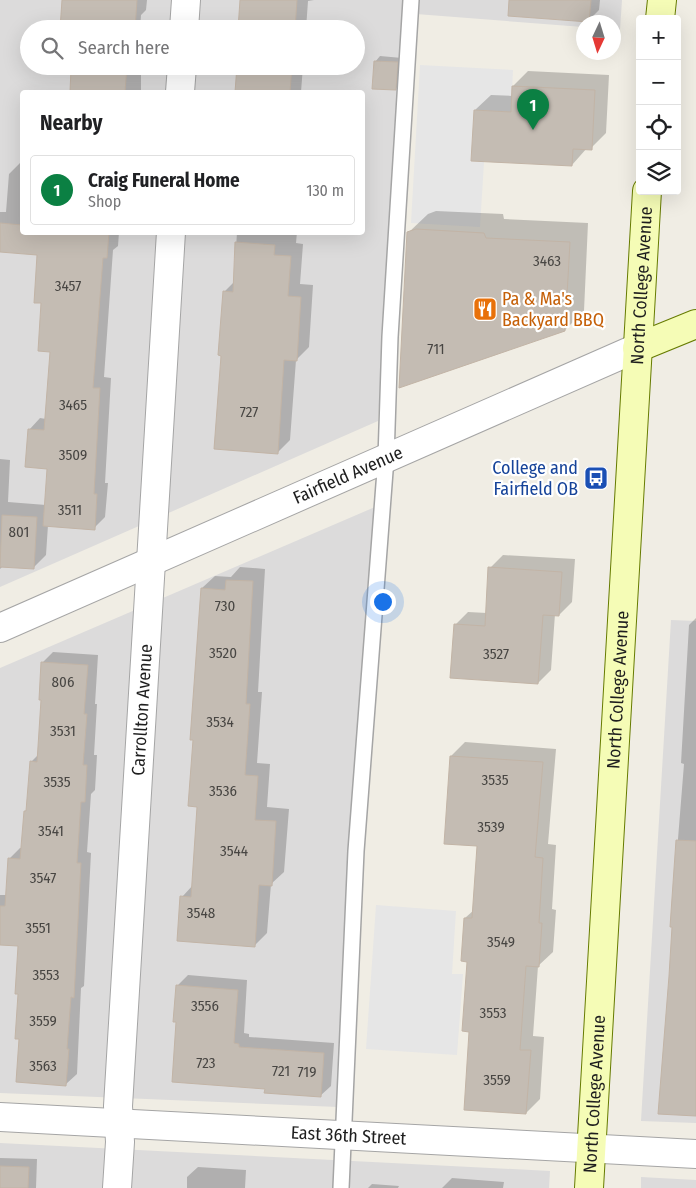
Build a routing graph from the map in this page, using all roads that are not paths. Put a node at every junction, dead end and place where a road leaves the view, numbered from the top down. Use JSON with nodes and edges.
{"nodes":[{"id":1,"x":186,"y":0,"type":"edge"},
{"id":2,"x":411,"y":0,"type":"edge"},
{"id":3,"x":662,"y":0,"type":"edge"},
{"id":4,"x":660,"y":15,"type":"edge"},
{"id":5,"x":185,"y":20,"type":"edge"},
{"id":6,"x":181,"y":75,"type":"edge"},
{"id":7,"x":180,"y":90,"type":"edge"},
{"id":8,"x":647,"y":195,"type":"edge"},
{"id":9,"x":171,"y":235,"type":"edge"},
{"id":10,"x":696,"y":324,"type":"edge"},
{"id":11,"x":638,"y":348,"type":"junction"},
{"id":12,"x":386,"y":458,"type":"junction"},
{"id":13,"x":150,"y":562,"type":"junction"},
{"id":14,"x":0,"y":628,"type":"edge"},
{"id":15,"x":0,"y":1117,"type":"edge"},
{"id":16,"x":119,"y":1123,"type":"junction"},
{"id":17,"x":344,"y":1136,"type":"junction"},
{"id":18,"x":592,"y":1149,"type":"junction"},
{"id":19,"x":696,"y":1154,"type":"edge"},
{"id":20,"x":117,"y":1188,"type":"edge"},
{"id":21,"x":341,"y":1188,"type":"edge"},
{"id":22,"x":589,"y":1188,"type":"edge"}],
"edges":[{"from":1,"to":5,"type":"street"},
{"from":2,"to":12,"type":"lane"},
{"from":3,"to":4,"type":"main road"},
{"from":6,"to":7,"type":"street"},
{"from":8,"to":11,"type":"main road","name":"North College Avenue"},
{"from":9,"to":13,"type":"street","name":"Carrollton Avenue"},
{"from":10,"to":11,"type":"main road","name":"Fairfield Avenue"},
{"from":11,"to":12,"type":"street","name":"Fairfield Avenue"},
{"from":11,"to":18,"type":"main road","name":"North College Avenue"},
{"from":12,"to":13,"type":"street","name":"Fairfield Avenue"},
{"from":12,"to":17,"type":"lane"},
{"from":13,"to":14,"type":"street","name":"Fairfield Avenue"},
{"from":13,"to":16,"type":"street","name":"Carrollton Avenue"},
{"from":15,"to":16,"type":"street","name":"East 36th Street"},
{"from":16,"to":17,"type":"street","name":"East 36th Street"},
{"from":16,"to":20,"type":"street","name":"Carrollton Avenue"},
{"from":17,"to":18,"type":"street","name":"East 36th Street"},
{"from":17,"to":21,"type":"lane"},
{"from":18,"to":19,"type":"street","name":"East 36th Street"},
{"from":18,"to":22,"type":"main road","name":"North College Avenue"}]}
